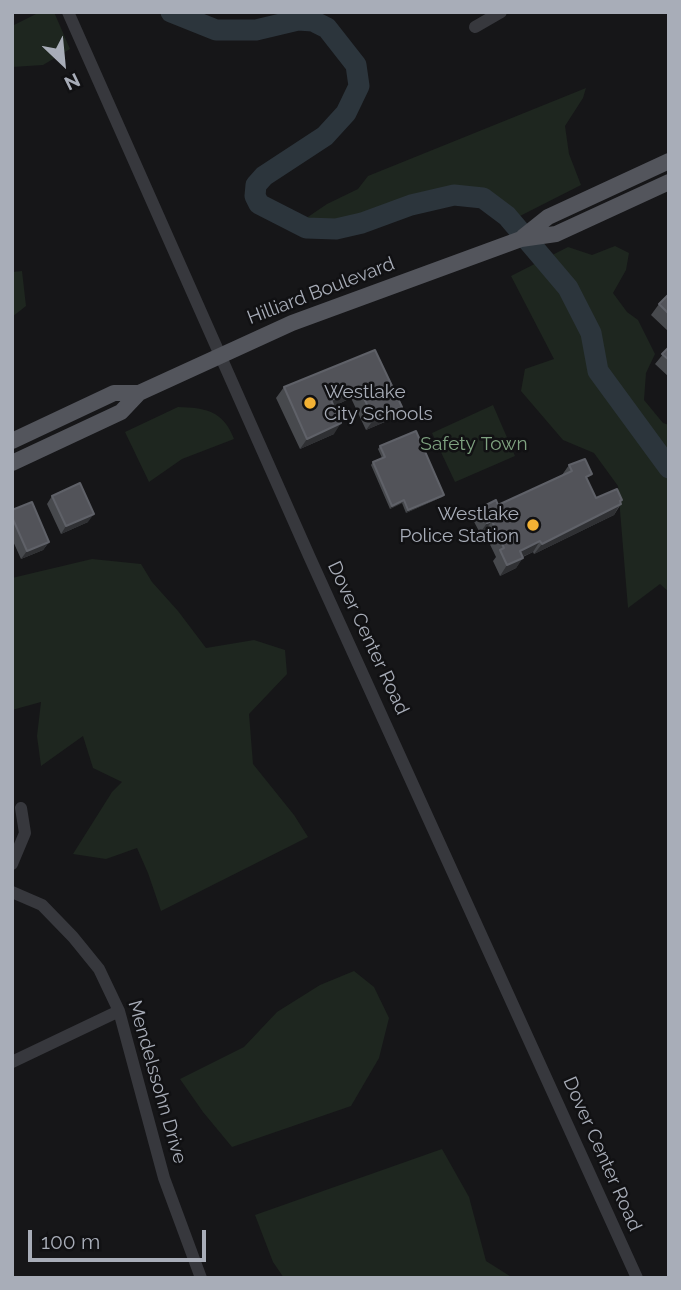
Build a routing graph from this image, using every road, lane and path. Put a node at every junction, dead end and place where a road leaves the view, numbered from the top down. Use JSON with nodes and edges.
{"nodes":[{"id":1,"x":68,"y":12,"type":"edge"},
{"id":2,"x":501,"y":12,"type":"edge"},
{"id":3,"x":475,"y":27,"type":"dead end"},
{"id":4,"x":669,"y":161,"type":"edge"},
{"id":5,"x":669,"y":182,"type":"edge"},
{"id":6,"x":521,"y":239,"type":"junction"},
{"id":7,"x":220,"y":355,"type":"junction"},
{"id":8,"x":139,"y":393,"type":"junction"},
{"id":9,"x":12,"y":441,"type":"edge"},
{"id":10,"x":12,"y":463,"type":"edge"},
{"id":11,"x":21,"y":808,"type":"dead end"},
{"id":12,"x":12,"y":864,"type":"edge"},
{"id":13,"x":12,"y":892,"type":"edge"},
{"id":14,"x":120,"y":1011,"type":"junction"},
{"id":15,"x":12,"y":1062,"type":"edge"},
{"id":16,"x":201,"y":1278,"type":"edge"},
{"id":17,"x":637,"y":1278,"type":"edge"}],
"edges":[{"from":1,"to":7,"type":"street","name":"Dover Center Road"},
{"from":2,"to":3,"type":"street"},
{"from":4,"to":6,"type":"main road","name":"Hilliard Boulevard"},
{"from":5,"to":6,"type":"main road","name":"Hilliard Boulevard"},
{"from":6,"to":7,"type":"main road","name":"Hilliard Boulevard"},
{"from":7,"to":8,"type":"main road","name":"Hilliard Boulevard"},
{"from":7,"to":17,"type":"street","name":"Dover Center Road"},
{"from":8,"to":9,"type":"main road","name":"Hilliard Boulevard"},
{"from":8,"to":10,"type":"main road","name":"Hilliard Boulevard"},
{"from":11,"to":12,"type":"street"},
{"from":13,"to":14,"type":"street","name":"Mendelssohn Drive"},
{"from":14,"to":15,"type":"street"},
{"from":14,"to":16,"type":"street","name":"Mendelssohn Drive"}]}
